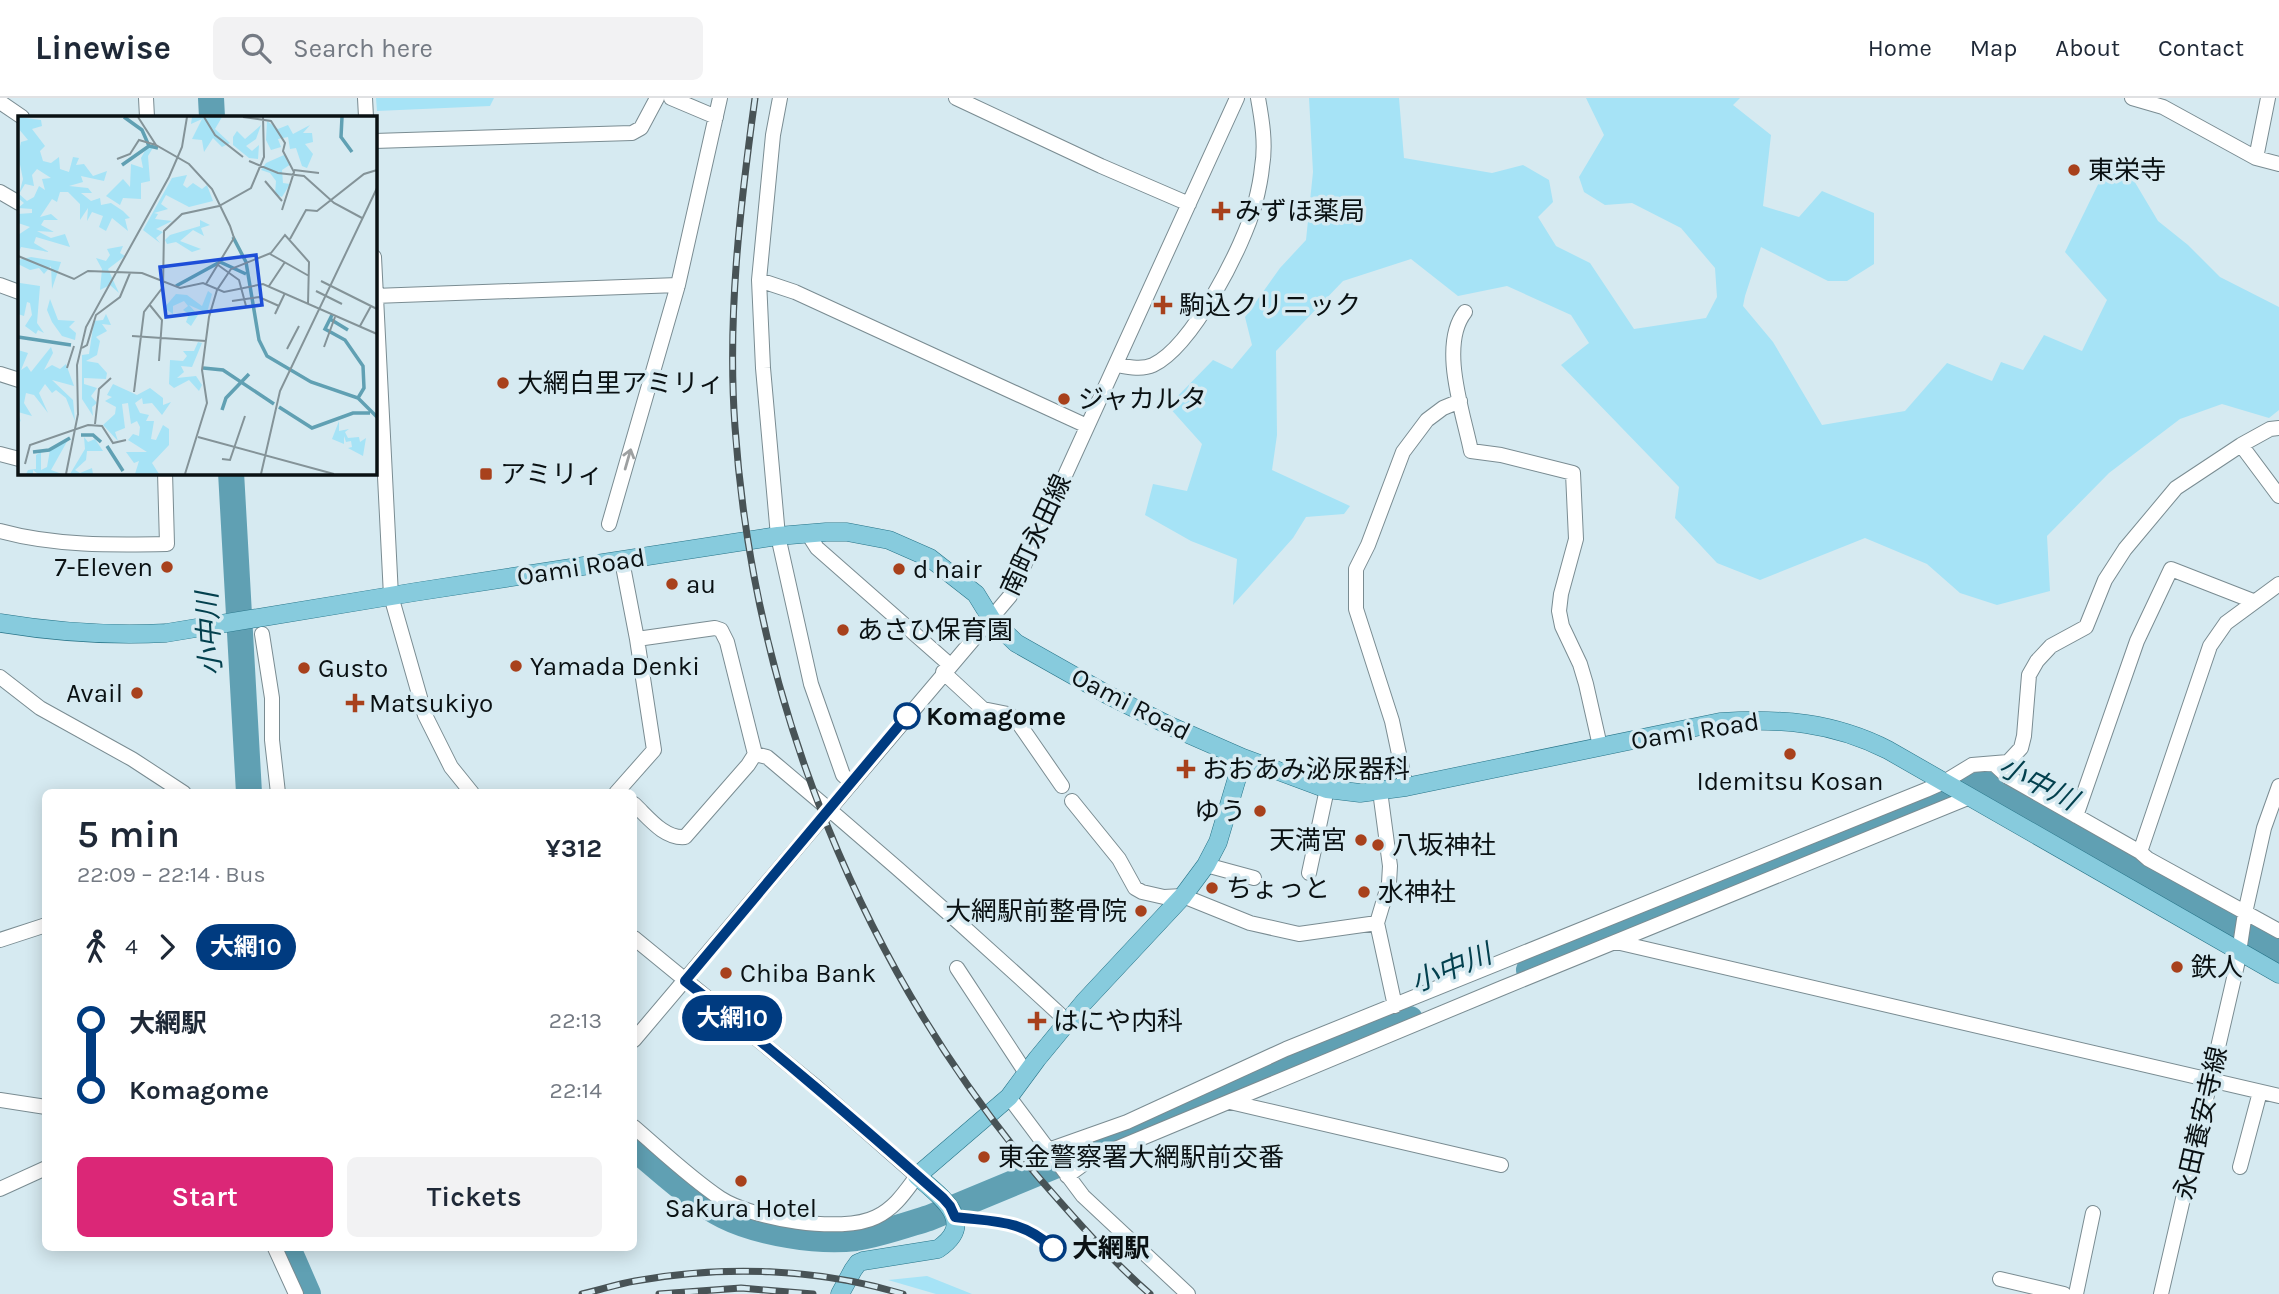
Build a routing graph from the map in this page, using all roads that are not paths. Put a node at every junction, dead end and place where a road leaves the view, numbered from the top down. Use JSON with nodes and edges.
{"nodes":[{"id":1,"x":146,"y":98,"type":"edge"},
{"id":2,"x":365,"y":98,"type":"edge"},
{"id":3,"x":657,"y":98,"type":"edge"},
{"id":4,"x":671,"y":98,"type":"edge"},
{"id":5,"x":720,"y":98,"type":"edge"},
{"id":6,"x":780,"y":98,"type":"edge"},
{"id":7,"x":956,"y":98,"type":"edge"},
{"id":8,"x":1237,"y":98,"type":"edge"},
{"id":9,"x":1258,"y":98,"type":"edge"},
{"id":10,"x":2132,"y":98,"type":"edge"},
{"id":11,"x":2268,"y":98,"type":"edge"},
{"id":12,"x":0,"y":102,"type":"edge"},
{"id":13,"x":21,"y":116,"type":"edge"},
{"id":14,"x":147,"y":116,"type":"edge"},
{"id":15,"x":366,"y":116,"type":"edge"},
{"id":16,"x":716,"y":117,"type":"junction"},
{"id":17,"x":376,"y":141,"type":"edge"},
{"id":18,"x":2256,"y":158,"type":"junction"},
{"id":19,"x":2279,"y":164,"type":"edge"},
{"id":20,"x":0,"y":192,"type":"edge"},
{"id":21,"x":18,"y":202,"type":"edge"},
{"id":22,"x":1189,"y":204,"type":"junction"},
{"id":23,"x":759,"y":280,"type":"junction"},
{"id":24,"x":0,"y":285,"type":"edge"},
{"id":25,"x":678,"y":285,"type":"junction"},
{"id":26,"x":18,"y":292,"type":"edge"},
{"id":27,"x":376,"y":296,"type":"edge"},
{"id":28,"x":1465,"y":312,"type":"dead end"},
{"id":29,"x":1116,"y":365,"type":"junction"},
{"id":30,"x":0,"y":374,"type":"edge"},
{"id":31,"x":18,"y":380,"type":"edge"},
{"id":32,"x":1460,"y":401,"type":"junction"},
{"id":33,"x":1087,"y":426,"type":"junction"},
{"id":34,"x":2279,"y":428,"type":"edge"},
{"id":35,"x":2241,"y":444,"type":"junction"},
{"id":36,"x":0,"y":454,"type":"edge"},
{"id":37,"x":18,"y":459,"type":"edge"},
{"id":38,"x":165,"y":474,"type":"edge"},
{"id":39,"x":2279,"y":496,"type":"edge"},
{"id":40,"x":609,"y":524,"type":"dead end"},
{"id":41,"x":0,"y":531,"type":"edge"},
{"id":42,"x":808,"y":534,"type":"junction"},
{"id":43,"x":778,"y":536,"type":"junction"},
{"id":44,"x":622,"y":561,"type":"junction"},
{"id":45,"x":2279,"y":584,"type":"edge"},
{"id":46,"x":391,"y":596,"type":"junction"},
{"id":47,"x":2253,"y":601,"type":"junction"},
{"id":48,"x":992,"y":620,"type":"junction"},
{"id":49,"x":0,"y":623,"type":"edge"},
{"id":50,"x":258,"y":627,"type":"junction"},
{"id":51,"x":637,"y":639,"type":"junction"},
{"id":52,"x":947,"y":669,"type":"junction"},
{"id":53,"x":0,"y":677,"type":"edge"},
{"id":54,"x":1600,"y":746,"type":"junction"},
{"id":55,"x":755,"y":754,"type":"junction"},
{"id":56,"x":1243,"y":758,"type":"junction"},
{"id":57,"x":1994,"y":764,"type":"junction"},
{"id":58,"x":1944,"y":782,"type":"junction"},
{"id":59,"x":852,"y":783,"type":"junction"},
{"id":60,"x":1062,"y":786,"type":"dead end"},
{"id":61,"x":2279,"y":786,"type":"edge"},
{"id":62,"x":1406,"y":787,"type":"junction"},
{"id":63,"x":178,"y":789,"type":"edge"},
{"id":64,"x":278,"y":789,"type":"edge"},
{"id":65,"x":469,"y":789,"type":"edge"},
{"id":66,"x":621,"y":789,"type":"edge"},
{"id":67,"x":1327,"y":789,"type":"junction"},
{"id":68,"x":1381,"y":791,"type":"junction"},
{"id":69,"x":1970,"y":797,"type":"junction"},
{"id":70,"x":1072,"y":801,"type":"dead end"},
{"id":71,"x":637,"y":807,"type":"edge"},
{"id":72,"x":830,"y":810,"type":"junction"},
{"id":73,"x":2076,"y":816,"type":"junction"},
{"id":74,"x":2140,"y":852,"type":"junction"},
{"id":75,"x":1206,"y":865,"type":"junction"},
{"id":76,"x":1310,"y":873,"type":"dead end"},
{"id":77,"x":1254,"y":878,"type":"dead end"},
{"id":78,"x":1183,"y":896,"type":"junction"},
{"id":79,"x":2245,"y":913,"type":"junction"},
{"id":80,"x":1377,"y":923,"type":"junction"},
{"id":81,"x":42,"y":926,"type":"edge"},
{"id":82,"x":2279,"y":931,"type":"edge"},
{"id":83,"x":0,"y":940,"type":"edge"},
{"id":84,"x":637,"y":941,"type":"edge"},
{"id":85,"x":1616,"y":942,"type":"junction"},
{"id":86,"x":2238,"y":951,"type":"junction"},
{"id":87,"x":957,"y":968,"type":"dead end"},
{"id":88,"x":2279,"y":974,"type":"edge"},
{"id":89,"x":685,"y":981,"type":"junction"},
{"id":90,"x":1395,"y":1006,"type":"junction"},
{"id":91,"x":1068,"y":1022,"type":"junction"},
{"id":92,"x":637,"y":1037,"type":"edge"},
{"id":93,"x":1026,"y":1073,"type":"junction"},
{"id":94,"x":2211,"y":1079,"type":"junction"},
{"id":95,"x":2260,"y":1092,"type":"junction"},
{"id":96,"x":2279,"y":1096,"type":"edge"},
{"id":97,"x":1009,"y":1097,"type":"junction"},
{"id":98,"x":0,"y":1100,"type":"edge"},
{"id":99,"x":1230,"y":1102,"type":"junction"},
{"id":100,"x":42,"y":1106,"type":"edge"},
{"id":101,"x":637,"y":1129,"type":"edge"},
{"id":102,"x":1048,"y":1150,"type":"junction"},
{"id":103,"x":1501,"y":1165,"type":"dead end"},
{"id":104,"x":2240,"y":1167,"type":"dead end"},
{"id":105,"x":42,"y":1170,"type":"edge"},
{"id":106,"x":917,"y":1176,"type":"junction"},
{"id":107,"x":1068,"y":1176,"type":"junction"},
{"id":108,"x":0,"y":1189,"type":"edge"},
{"id":109,"x":2093,"y":1213,"type":"dead end"},
{"id":110,"x":276,"y":1251,"type":"edge"},
{"id":111,"x":2000,"y":1279,"type":"dead end"},
{"id":112,"x":296,"y":1294,"type":"edge"},
{"id":113,"x":840,"y":1294,"type":"edge"},
{"id":114,"x":1188,"y":1294,"type":"edge"},
{"id":115,"x":2064,"y":1294,"type":"edge"},
{"id":116,"x":2076,"y":1294,"type":"edge"},
{"id":117,"x":2161,"y":1294,"type":"edge"}],
"edges":[{"from":1,"to":14,"type":"street"},
{"from":2,"to":15,"type":"street"},
{"from":3,"to":17,"type":"street"},
{"from":4,"to":16,"type":"street"},
{"from":5,"to":16,"type":"street"},
{"from":6,"to":23,"type":"street"},
{"from":7,"to":22,"type":"street"},
{"from":8,"to":22,"type":"street","name":"南町永田線"},
{"from":9,"to":29,"type":"street"},
{"from":10,"to":18,"type":"street"},
{"from":11,"to":18,"type":"street"},
{"from":12,"to":13,"type":"street"},
{"from":16,"to":25,"type":"street"},
{"from":18,"to":19,"type":"street"},
{"from":20,"to":21,"type":"street"},
{"from":22,"to":29,"type":"street","name":"南町永田線"},
{"from":23,"to":33,"type":"street"},
{"from":23,"to":43,"type":"street"},
{"from":24,"to":26,"type":"street"},
{"from":25,"to":27,"type":"street"},
{"from":40,"to":25,"type":"street","one_way":true},
{"from":27,"to":46,"type":"street"},
{"from":28,"to":32,"type":"street"},
{"from":29,"to":33,"type":"street","name":"南町永田線"},
{"from":30,"to":31,"type":"street"},
{"from":32,"to":54,"type":"street"},
{"from":32,"to":62,"type":"street"},
{"from":33,"to":48,"type":"street","name":"南町永田線"},
{"from":34,"to":35,"type":"street"},
{"from":35,"to":39,"type":"street"},
{"from":35,"to":57,"type":"street"},
{"from":36,"to":37,"type":"street"},
{"from":38,"to":41,"type":"street"},
{"from":42,"to":43,"type":"main road","name":"Oami Road"},
{"from":42,"to":48,"type":"main road","name":"Oami Road"},
{"from":42,"to":52,"type":"street"},
{"from":43,"to":44,"type":"main road","name":"Oami Road"},
{"from":43,"to":59,"type":"street"},
{"from":44,"to":46,"type":"main road","name":"Oami Road"},
{"from":44,"to":51,"type":"street"},
{"from":45,"to":47,"type":"street"},
{"from":46,"to":50,"type":"main road","name":"Oami Road"},
{"from":46,"to":65,"type":"street"},
{"from":47,"to":73,"type":"street"},
{"from":47,"to":74,"type":"street"},
{"from":48,"to":52,"type":"street","name":"南町永田線"},
{"from":48,"to":56,"type":"main road","name":"Oami Road"},
{"from":49,"to":50,"type":"main road","name":"Oami Road"},
{"from":50,"to":64,"type":"street"},
{"from":51,"to":55,"type":"street"},
{"from":51,"to":66,"type":"street"},
{"from":52,"to":59,"type":"street","name":"南町永田線"},
{"from":52,"to":60,"type":"street"},
{"from":53,"to":63,"type":"street"},
{"from":54,"to":58,"type":"main road","name":"Oami Road"},
{"from":54,"to":62,"type":"main road","name":"Oami Road"},
{"from":55,"to":71,"type":"street"},
{"from":55,"to":72,"type":"street"},
{"from":56,"to":67,"type":"main road","name":"Oami Road"},
{"from":56,"to":75,"type":"main road"},
{"from":57,"to":58,"type":"street"},
{"from":57,"to":73,"type":"street"},
{"from":58,"to":69,"type":"main road","name":"Oami Road"},
{"from":58,"to":90,"type":"street"},
{"from":59,"to":72,"type":"street","name":"南町永田線"},
{"from":61,"to":79,"type":"street","name":"永田養安寺線"},
{"from":62,"to":68,"type":"main road","name":"Oami Road"},
{"from":67,"to":68,"type":"main road","name":"Oami Road"},
{"from":67,"to":76,"type":"street"},
{"from":68,"to":80,"type":"street"},
{"from":69,"to":85,"type":"street"},
{"from":69,"to":86,"type":"main road","name":"Oami Road"},
{"from":70,"to":78,"type":"street"},
{"from":72,"to":89,"type":"street","name":"南町永田線"},
{"from":72,"to":91,"type":"street"},
{"from":73,"to":74,"type":"street"},
{"from":74,"to":79,"type":"street"},
{"from":75,"to":77,"type":"street"},
{"from":75,"to":78,"type":"main road"},
{"from":78,"to":80,"type":"street"},
{"from":78,"to":91,"type":"main road"},
{"from":79,"to":82,"type":"street"},
{"from":79,"to":86,"type":"street","name":"永田養安寺線"},
{"from":80,"to":90,"type":"street"},
{"from":81,"to":83,"type":"street"},
{"from":84,"to":89,"type":"street"},
{"from":85,"to":94,"type":"street"},
{"from":85,"to":99,"type":"street"},
{"from":86,"to":88,"type":"main road","name":"Oami Road"},
{"from":86,"to":94,"type":"street","name":"永田養安寺線"},
{"from":87,"to":93,"type":"street"},
{"from":89,"to":92,"type":"street","name":"南町永田線"},
{"from":89,"to":106,"type":"street"},
{"from":90,"to":102,"type":"street"},
{"from":91,"to":93,"type":"main road"},
{"from":93,"to":97,"type":"main road"},
{"from":94,"to":95,"type":"street"},
{"from":94,"to":117,"type":"street","name":"永田養安寺線"},
{"from":95,"to":96,"type":"street"},
{"from":95,"to":104,"type":"street"},
{"from":97,"to":102,"type":"street"},
{"from":97,"to":106,"type":"main road"},
{"from":98,"to":100,"type":"street"},
{"from":99,"to":103,"type":"street"},
{"from":99,"to":107,"type":"street"},
{"from":101,"to":106,"type":"street"},
{"from":102,"to":107,"type":"street"},
{"from":105,"to":108,"type":"street"},
{"from":106,"to":113,"type":"main road"},
{"from":107,"to":114,"type":"street"},
{"from":109,"to":116,"type":"street"},
{"from":110,"to":112,"type":"street"},
{"from":111,"to":115,"type":"street"}]}
